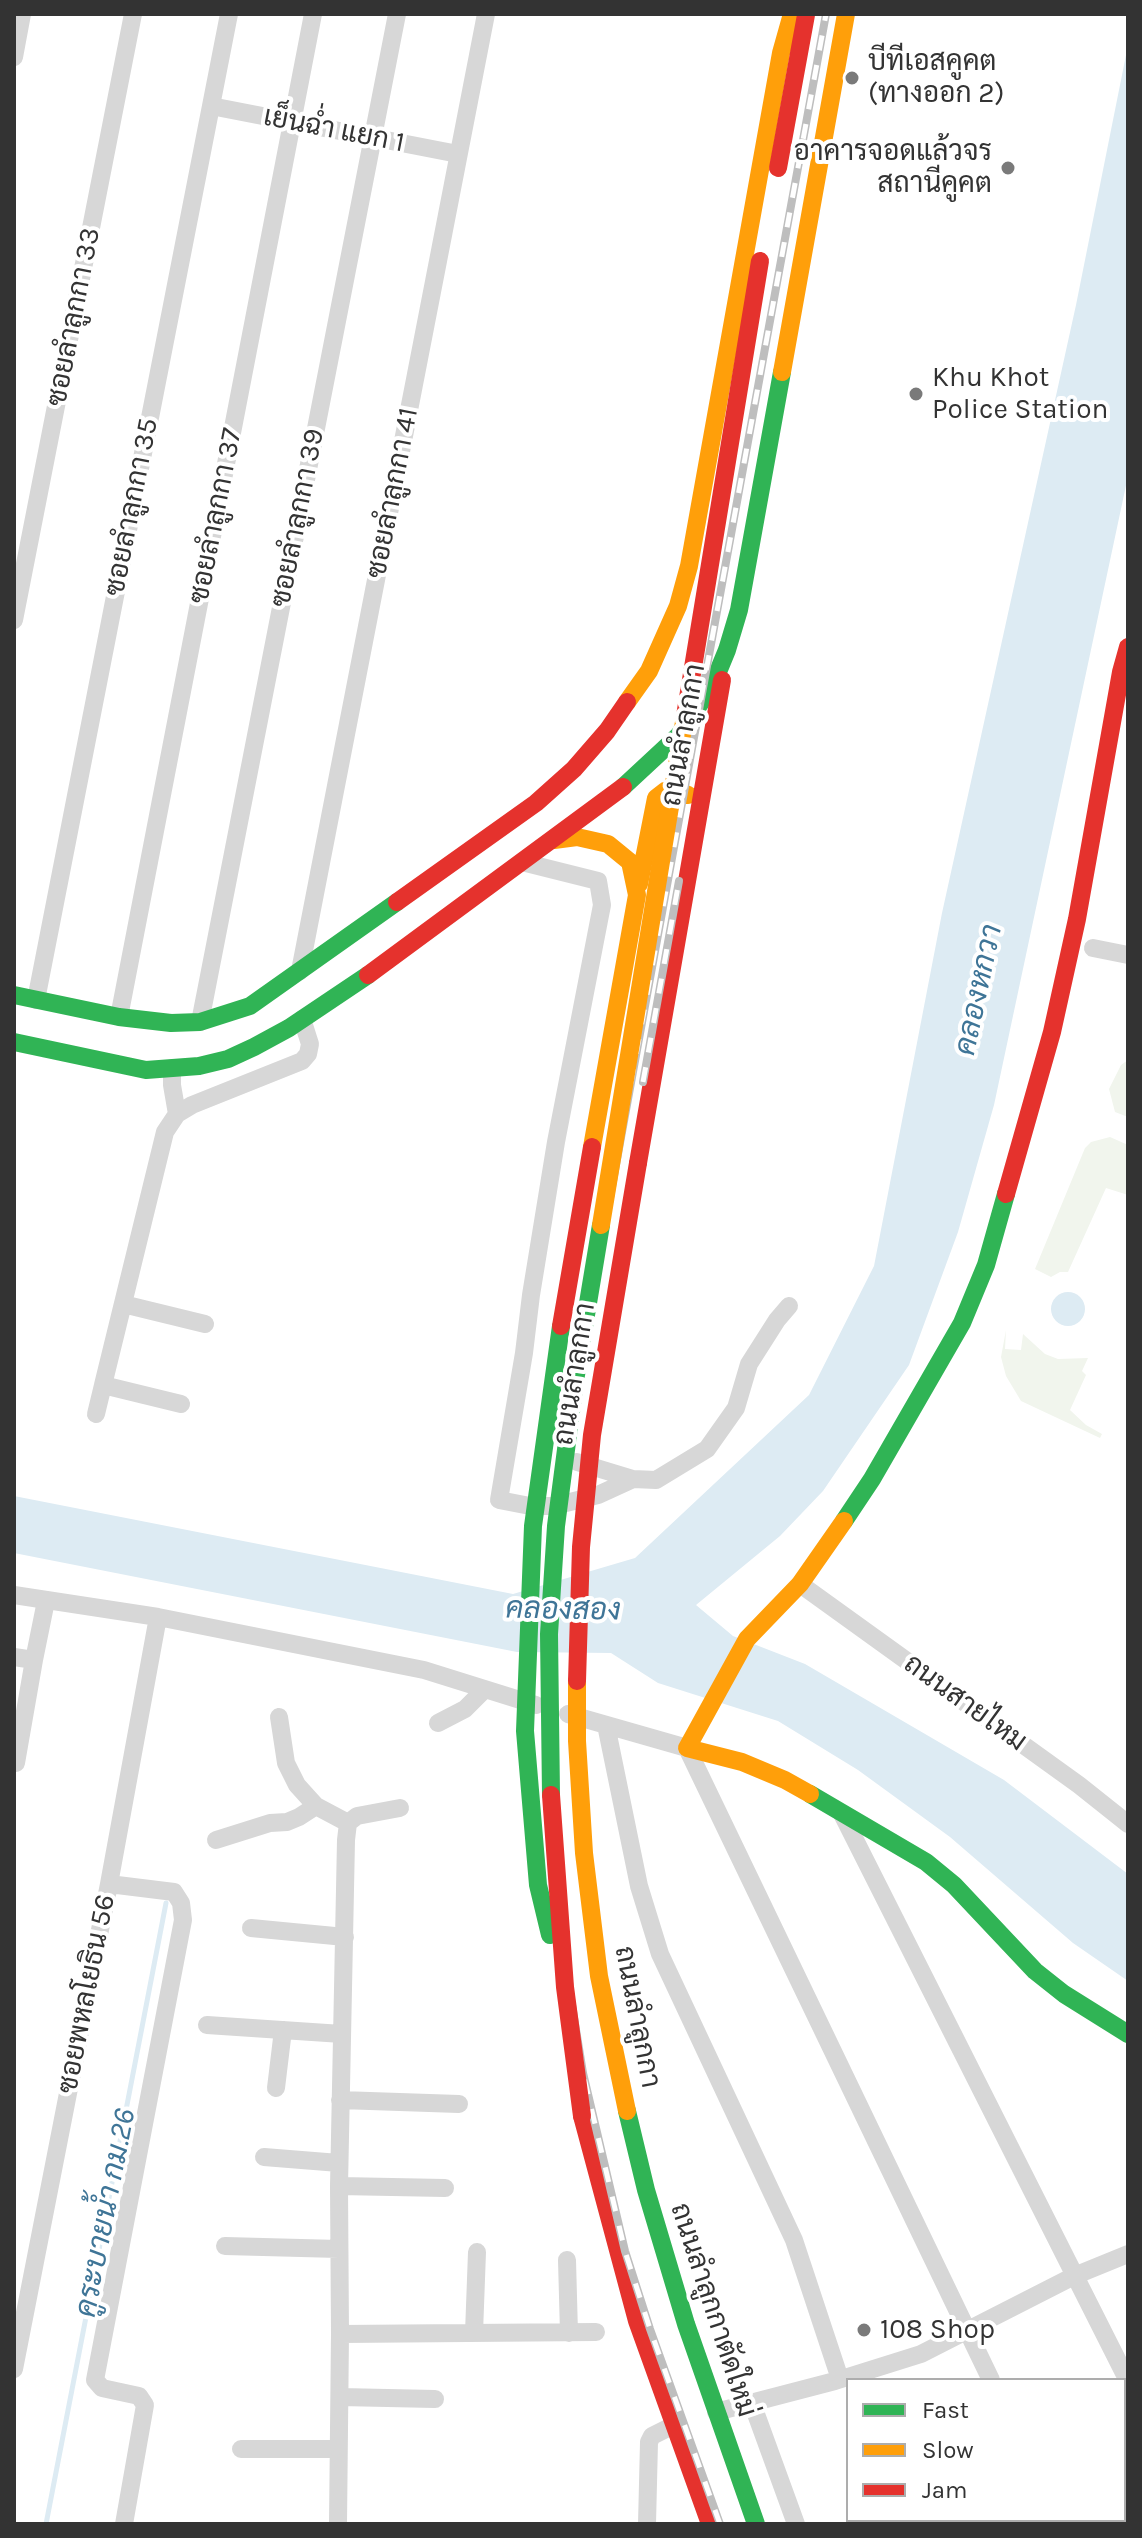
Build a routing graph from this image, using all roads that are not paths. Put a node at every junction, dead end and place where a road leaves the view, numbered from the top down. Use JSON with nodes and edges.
{"nodes":[{"id":1,"x":22,"y":14,"type":"edge"},
{"id":2,"x":133,"y":14,"type":"edge"},
{"id":3,"x":229,"y":14,"type":"edge"},
{"id":4,"x":313,"y":14,"type":"edge"},
{"id":5,"x":397,"y":14,"type":"edge"},
{"id":6,"x":486,"y":14,"type":"edge"},
{"id":7,"x":792,"y":14,"type":"edge"},
{"id":8,"x":806,"y":14,"type":"edge"},
{"id":9,"x":846,"y":14,"type":"edge"},
{"id":10,"x":14,"y":57,"type":"edge"},
{"id":11,"x":211,"y":106,"type":"junction"},
{"id":12,"x":292,"y":122,"type":"junction"},
{"id":13,"x":372,"y":138,"type":"junction"},
{"id":14,"x":458,"y":154,"type":"junction"},
{"id":15,"x":14,"y":620,"type":"edge"},
{"id":16,"x":1128,"y":647,"type":"edge"},
{"id":17,"x":727,"y":650,"type":"junction"},
{"id":18,"x":699,"y":818,"type":"junction"},
{"id":19,"x":553,"y":840,"type":"junction"},
{"id":20,"x":522,"y":862,"type":"junction"},
{"id":21,"x":637,"y":895,"type":"junction"},
{"id":22,"x":1093,"y":948,"type":"dead end"},
{"id":23,"x":1128,"y":955,"type":"edge"},
{"id":24,"x":300,"y":971,"type":"junction"},
{"id":25,"x":14,"y":995,"type":"edge"},
{"id":26,"x":36,"y":1000,"type":"junction"},
{"id":27,"x":119,"y":1017,"type":"junction"},
{"id":28,"x":302,"y":1019,"type":"junction"},
{"id":29,"x":200,"y":1022,"type":"junction"},
{"id":30,"x":14,"y":1042,"type":"edge"},
{"id":31,"x":172,"y":1068,"type":"junction"},
{"id":32,"x":177,"y":1114,"type":"junction"},
{"id":33,"x":123,"y":1304,"type":"junction"},
{"id":34,"x":789,"y":1306,"type":"dead end"},
{"id":35,"x":205,"y":1324,"type":"dead end"},
{"id":36,"x":103,"y":1385,"type":"junction"},
{"id":37,"x":181,"y":1404,"type":"dead end"},
{"id":38,"x":96,"y":1414,"type":"dead end"},
{"id":39,"x":510,"y":1440,"type":"junction"},
{"id":40,"x":633,"y":1479,"type":"junction"},
{"id":41,"x":800,"y":1584,"type":"junction"},
{"id":42,"x":14,"y":1595,"type":"edge"},
{"id":43,"x":46,"y":1601,"type":"junction"},
{"id":44,"x":158,"y":1617,"type":"junction"},
{"id":45,"x":14,"y":1657,"type":"edge"},
{"id":46,"x":34,"y":1660,"type":"junction"},
{"id":47,"x":484,"y":1690,"type":"junction"},
{"id":48,"x":279,"y":1717,"type":"dead end"},
{"id":49,"x":438,"y":1723,"type":"dead end"},
{"id":50,"x":606,"y":1725,"type":"junction"},
{"id":51,"x":687,"y":1748,"type":"junction"},
{"id":52,"x":16,"y":1763,"type":"edge"},
{"id":53,"x":316,"y":1806,"type":"junction"},
{"id":54,"x":400,"y":1808,"type":"dead end"},
{"id":55,"x":842,"y":1814,"type":"junction"},
{"id":56,"x":348,"y":1823,"type":"junction"},
{"id":57,"x":1128,"y":1824,"type":"edge"},
{"id":58,"x":216,"y":1840,"type":"dead end"},
{"id":59,"x":109,"y":1884,"type":"junction"},
{"id":60,"x":251,"y":1928,"type":"dead end"},
{"id":61,"x":345,"y":1937,"type":"junction"},
{"id":62,"x":565,"y":1987,"type":"junction"},
{"id":63,"x":207,"y":2025,"type":"dead end"},
{"id":64,"x":283,"y":2030,"type":"junction"},
{"id":65,"x":342,"y":2034,"type":"junction"},
{"id":66,"x":1128,"y":2034,"type":"edge"},
{"id":67,"x":276,"y":2088,"type":"dead end"},
{"id":68,"x":340,"y":2100,"type":"junction"},
{"id":69,"x":459,"y":2104,"type":"dead end"},
{"id":70,"x":627,"y":2111,"type":"joint"},
{"id":71,"x":264,"y":2157,"type":"dead end"},
{"id":72,"x":339,"y":2163,"type":"junction"},
{"id":73,"x":339,"y":2186,"type":"junction"},
{"id":74,"x":445,"y":2188,"type":"dead end"},
{"id":75,"x":225,"y":2246,"type":"dead end"},
{"id":76,"x":339,"y":2249,"type":"junction"},
{"id":77,"x":477,"y":2252,"type":"dead end"},
{"id":78,"x":1128,"y":2254,"type":"edge"},
{"id":79,"x":567,"y":2260,"type":"dead end"},
{"id":80,"x":1074,"y":2276,"type":"junction"},
{"id":81,"x":596,"y":2332,"type":"dead end"},
{"id":82,"x":967,"y":2332,"type":"junction"},
{"id":83,"x":474,"y":2333,"type":"junction"},
{"id":84,"x":569,"y":2333,"type":"junction"},
{"id":85,"x":340,"y":2334,"type":"junction"},
{"id":86,"x":14,"y":2369,"type":"edge"},
{"id":87,"x":990,"y":2378,"type":"edge"},
{"id":88,"x":840,"y":2379,"type":"junction"},
{"id":89,"x":1128,"y":2381,"type":"edge"},
{"id":90,"x":340,"y":2397,"type":"junction"},
{"id":91,"x":435,"y":2399,"type":"dead end"},
{"id":92,"x":752,"y":2403,"type":"junction"},
{"id":93,"x":716,"y":2412,"type":"junction"},
{"id":94,"x":674,"y":2425,"type":"junction"},
{"id":95,"x":241,"y":2449,"type":"dead end"},
{"id":96,"x":338,"y":2449,"type":"junction"},
{"id":97,"x":124,"y":2524,"type":"edge"},
{"id":98,"x":338,"y":2524,"type":"edge"},
{"id":99,"x":647,"y":2524,"type":"edge"},
{"id":100,"x":710,"y":2524,"type":"edge"},
{"id":101,"x":756,"y":2524,"type":"edge"},
{"id":102,"x":796,"y":2524,"type":"edge"}],
"edges":[{"from":1,"to":10,"type":"street"},
{"from":2,"to":15,"type":"street","name":"ซอยลำลูกกา 33"},
{"from":3,"to":11,"type":"street","name":"ซอยลำลูกกา 35"},
{"from":4,"to":12,"type":"street","name":"ซอยลำลูกกา 37"},
{"from":5,"to":13,"type":"street","name":"ซอยลำลูกกา 39"},
{"from":6,"to":14,"type":"street","name":"ซอยลำลูกกา 41"},
{"from":7,"to":24,"type":"main road","name":"ถนนลำลูกกา"},
{"from":8,"to":62,"type":"main road","name":"ถนนลำลูกกา","bridge":true},
{"from":9,"to":17,"type":"main road","name":"ถนนลำลูกกา"},
{"from":11,"to":12,"type":"street","name":"เย็นฉ่ำ แยก 1"},
{"from":11,"to":26,"type":"street","name":"ซอยลำลูกกา 35"},
{"from":12,"to":13,"type":"street","name":"เย็นฉ่ำ แยก 1"},
{"from":12,"to":27,"type":"street","name":"ซอยลำลูกกา 37"},
{"from":13,"to":14,"type":"street","name":"เย็นฉ่ำ แยก 1"},
{"from":13,"to":29,"type":"street","name":"ซอยลำลูกกา 39"},
{"from":14,"to":24,"type":"street","name":"ซอยลำลูกกา 41"},
{"from":16,"to":41,"type":"main road"},
{"from":17,"to":18,"type":"main road","name":"ถนนลำลูกกา"},
{"from":17,"to":19,"type":"main road","name":"ถนนลำลูกกา"},
{"from":18,"to":21,"type":"main road"},
{"from":18,"to":70,"type":"main road","name":"ถนนลำลูกกา","bridge":true},
{"from":19,"to":20,"type":"main road","name":"ถนนลำลูกกา"},
{"from":19,"to":21,"type":"main road"},
{"from":20,"to":28,"type":"main road","name":"ถนนลำลูกกา"},
{"from":20,"to":39,"type":"street"},
{"from":21,"to":62,"type":"main road","bridge":true},
{"from":22,"to":23,"type":"street"},
{"from":24,"to":29,"type":"main road","name":"ถนนลำลูกกา"},
{"from":25,"to":26,"type":"main road","name":"ถนนลำลูกกา"},
{"from":26,"to":27,"type":"main road","name":"ถนนลำลูกกา"},
{"from":27,"to":29,"type":"main road","name":"ถนนลำลูกกา"},
{"from":28,"to":31,"type":"main road","name":"ถนนลำลูกกา"},
{"from":28,"to":32,"type":"street"},
{"from":30,"to":31,"type":"main road","name":"ถนนลำลูกกา"},
{"from":31,"to":32,"type":"street"},
{"from":32,"to":33,"type":"street"},
{"from":33,"to":35,"type":"street"},
{"from":33,"to":36,"type":"street"},
{"from":34,"to":40,"type":"street"},
{"from":36,"to":37,"type":"street"},
{"from":36,"to":38,"type":"street"},
{"from":39,"to":40,"type":"street"},
{"from":39,"to":40,"type":"street"},
{"from":41,"to":51,"type":"main road"},
{"from":41,"to":57,"type":"street","name":"ถนนสายไหม"},
{"from":42,"to":43,"type":"street"},
{"from":43,"to":44,"type":"street"},
{"from":43,"to":46,"type":"street"},
{"from":44,"to":47,"type":"street"},
{"from":44,"to":59,"type":"street","name":"ซอยพหลโยธิน 56"},
{"from":45,"to":46,"type":"street"},
{"from":46,"to":52,"type":"street"},
{"from":47,"to":49,"type":"street"},
{"from":47,"to":50,"type":"street"},
{"from":48,"to":53,"type":"street"},
{"from":50,"to":51,"type":"street"},
{"from":50,"to":88,"type":"street"},
{"from":51,"to":55,"type":"main road"},
{"from":51,"to":82,"type":"street"},
{"from":53,"to":56,"type":"street"},
{"from":53,"to":58,"type":"street"},
{"from":54,"to":56,"type":"street"},
{"from":55,"to":66,"type":"main road"},
{"from":55,"to":80,"type":"street"},
{"from":56,"to":61,"type":"street"},
{"from":59,"to":86,"type":"street","name":"ซอยพหลโยธิน 56"},
{"from":59,"to":97,"type":"street"},
{"from":60,"to":61,"type":"street"},
{"from":61,"to":65,"type":"street"},
{"from":62,"to":94,"type":"main road","name":"ถนนลำลูกกา","bridge":true},
{"from":63,"to":64,"type":"street"},
{"from":64,"to":65,"type":"street"},
{"from":64,"to":67,"type":"street"},
{"from":65,"to":68,"type":"street"},
{"from":68,"to":69,"type":"street"},
{"from":68,"to":72,"type":"street"},
{"from":70,"to":93,"type":"main road","name":"ถนนลำลูกกาตัดใหม่"},
{"from":71,"to":72,"type":"street"},
{"from":72,"to":73,"type":"street"},
{"from":73,"to":74,"type":"street"},
{"from":73,"to":76,"type":"street"},
{"from":75,"to":76,"type":"street"},
{"from":76,"to":85,"type":"street"},
{"from":77,"to":83,"type":"street"},
{"from":78,"to":80,"type":"street"},
{"from":79,"to":84,"type":"street"},
{"from":80,"to":82,"type":"street"},
{"from":80,"to":89,"type":"street"},
{"from":81,"to":84,"type":"street"},
{"from":82,"to":87,"type":"street"},
{"from":82,"to":88,"type":"street"},
{"from":83,"to":84,"type":"street"},
{"from":83,"to":85,"type":"street"},
{"from":85,"to":90,"type":"street"},
{"from":88,"to":92,"type":"street"},
{"from":90,"to":91,"type":"street"},
{"from":90,"to":96,"type":"street"},
{"from":92,"to":93,"type":"street"},
{"from":92,"to":102,"type":"street"},
{"from":93,"to":101,"type":"main road","name":"ถนนลำลูกกาตัดใหม่"},
{"from":94,"to":99,"type":"street"},
{"from":94,"to":100,"type":"main road"},
{"from":95,"to":96,"type":"street"},
{"from":96,"to":98,"type":"street"}]}
